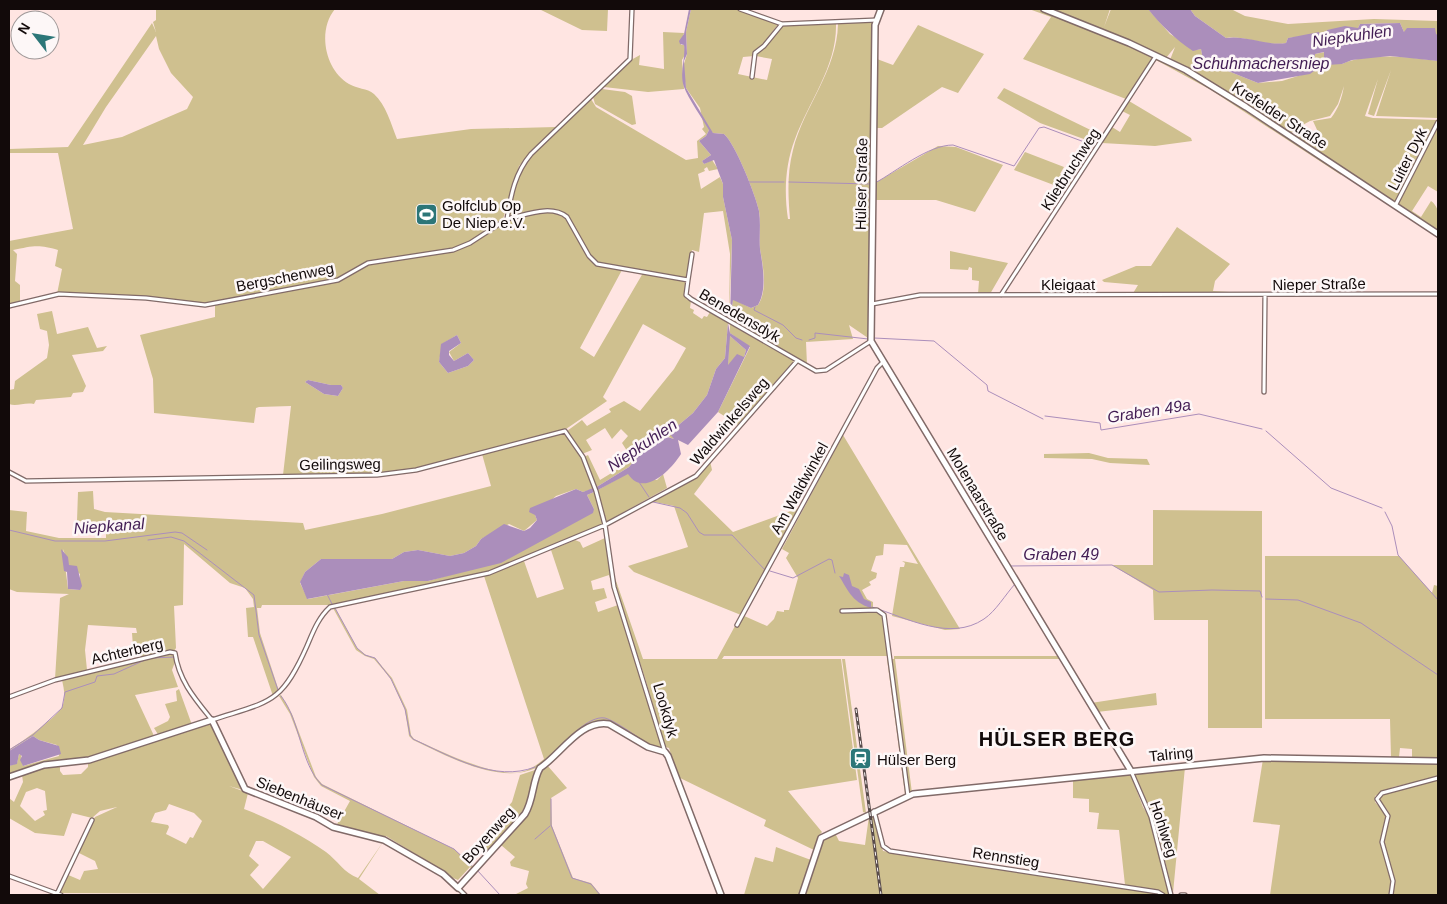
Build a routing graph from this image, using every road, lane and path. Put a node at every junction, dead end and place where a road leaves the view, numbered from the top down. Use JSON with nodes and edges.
{"nodes":[{"id":1,"x":632,"y":9,"type":"edge"},
{"id":2,"x":740,"y":9,"type":"edge"},
{"id":3,"x":881,"y":9,"type":"edge"},
{"id":4,"x":1044,"y":9,"type":"edge"},
{"id":5,"x":877,"y":20,"type":"junction"},
{"id":6,"x":782,"y":24,"type":"junction"},
{"id":7,"x":1156,"y":56,"type":"junction"},
{"id":8,"x":752,"y":77,"type":"dead end"},
{"id":9,"x":1438,"y":122,"type":"edge"},
{"id":10,"x":1395,"y":206,"type":"junction"},
{"id":11,"x":507,"y":219,"type":"junction"},
{"id":12,"x":1438,"y":234,"type":"edge"},
{"id":13,"x":692,"y":254,"type":"dead end"},
{"id":14,"x":688,"y":280,"type":"junction"},
{"id":15,"x":1438,"y":294,"type":"edge"},
{"id":16,"x":1001,"y":295,"type":"junction"},
{"id":17,"x":1265,"y":296,"type":"junction"},
{"id":18,"x":871,"y":304,"type":"junction"},
{"id":19,"x":9,"y":306,"type":"edge"},
{"id":20,"x":871,"y":341,"type":"junction"},
{"id":21,"x":882,"y":360,"type":"junction"},
{"id":22,"x":797,"y":361,"type":"junction"},
{"id":23,"x":1264,"y":392,"type":"dead end"},
{"id":24,"x":9,"y":472,"type":"edge"},
{"id":25,"x":605,"y":525,"type":"junction"},
{"id":26,"x":842,"y":611,"type":"dead end"},
{"id":27,"x":737,"y":625,"type":"dead end"},
{"id":28,"x":9,"y":697,"type":"edge"},
{"id":29,"x":212,"y":720,"type":"junction"},
{"id":30,"x":665,"y":752,"type":"junction"},
{"id":31,"x":1438,"y":761,"type":"edge"},
{"id":32,"x":1131,"y":771,"type":"junction"},
{"id":33,"x":9,"y":777,"type":"edge"},
{"id":34,"x":1438,"y":778,"type":"edge"},
{"id":35,"x":908,"y":796,"type":"junction"},
{"id":36,"x":874,"y":811,"type":"junction"},
{"id":37,"x":92,"y":820,"type":"dead end"},
{"id":38,"x":9,"y":876,"type":"edge"},
{"id":39,"x":458,"y":888,"type":"junction"},
{"id":40,"x":57,"y":894,"type":"junction"},
{"id":41,"x":61,"y":895,"type":"edge"},
{"id":42,"x":465,"y":895,"type":"edge"},
{"id":43,"x":721,"y":895,"type":"edge"},
{"id":44,"x":802,"y":895,"type":"edge"},
{"id":45,"x":1163,"y":895,"type":"edge"},
{"id":46,"x":1171,"y":895,"type":"edge"},
{"id":47,"x":1180,"y":895,"type":"edge"},
{"id":48,"x":1184,"y":895,"type":"edge"},
{"id":49,"x":1391,"y":895,"type":"edge"}],
"edges":[{"from":1,"to":11,"type":"street"},
{"from":2,"to":6,"type":"street"},
{"from":3,"to":5,"type":"street","name":"Hülser Straße"},
{"from":4,"to":7,"type":"street","name":"Krefelder Straße"},
{"from":5,"to":6,"type":"street"},
{"from":5,"to":18,"type":"street","name":"Hülser Straße"},
{"from":6,"to":8,"type":"street"},
{"from":7,"to":10,"type":"street","name":"Krefelder Straße"},
{"from":7,"to":16,"type":"street","name":"Klietbruchweg"},
{"from":9,"to":10,"type":"street","name":"Luiter Dyk"},
{"from":10,"to":12,"type":"street","name":"Krefelder Straße"},
{"from":11,"to":14,"type":"street","name":"Benedensdyk"},
{"from":11,"to":19,"type":"street","name":"Bergschenweg"},
{"from":13,"to":14,"type":"street","name":"Benedensdyk"},
{"from":14,"to":22,"type":"street","name":"Benedensdyk"},
{"from":15,"to":17,"type":"street","name":"Nieper Straße"},
{"from":16,"to":17,"type":"street","name":"Kleigaat"},
{"from":16,"to":18,"type":"street","name":"Kleigaat"},
{"from":17,"to":23,"type":"street","name":"Nieper Straße"},
{"from":18,"to":20,"type":"street","name":"Hülser Straße"},
{"from":20,"to":21,"type":"street"},
{"from":20,"to":22,"type":"street"},
{"from":21,"to":27,"type":"street","name":"Am Waldwinkel"},
{"from":21,"to":32,"type":"street","name":"Molenaarstraße"},
{"from":22,"to":25,"type":"street","name":"Waldwinkelsweg"},
{"from":24,"to":25,"type":"street","name":"Geilingsweg"},
{"from":25,"to":29,"type":"street","name":"Waldwinkelsweg"},
{"from":25,"to":30,"type":"street","name":"Lookdyk"},
{"from":26,"to":35,"type":"street"},
{"from":28,"to":29,"type":"street","name":"Achterberg"},
{"from":29,"to":33,"type":"street"},
{"from":29,"to":39,"type":"street","name":"Siebenhäuser"},
{"from":30,"to":39,"type":"street","name":"Boyenweg"},
{"from":30,"to":43,"type":"street","name":"Lookdyk"},
{"from":31,"to":32,"type":"street","name":"Talring"},
{"from":32,"to":35,"type":"street","name":"Talring"},
{"from":32,"to":46,"type":"street","name":"Hohlweg"},
{"from":34,"to":49,"type":"street"},
{"from":35,"to":36,"type":"street","name":"Talring"},
{"from":36,"to":44,"type":"street","name":"Talring"},
{"from":36,"to":45,"type":"street","name":"Rennstieg"},
{"from":37,"to":40,"type":"street"},
{"from":38,"to":40,"type":"street"},
{"from":39,"to":42,"type":"street","name":"Siebenhäuser"},
{"from":40,"to":41,"type":"street"},
{"from":47,"to":48,"type":"street"}]}
